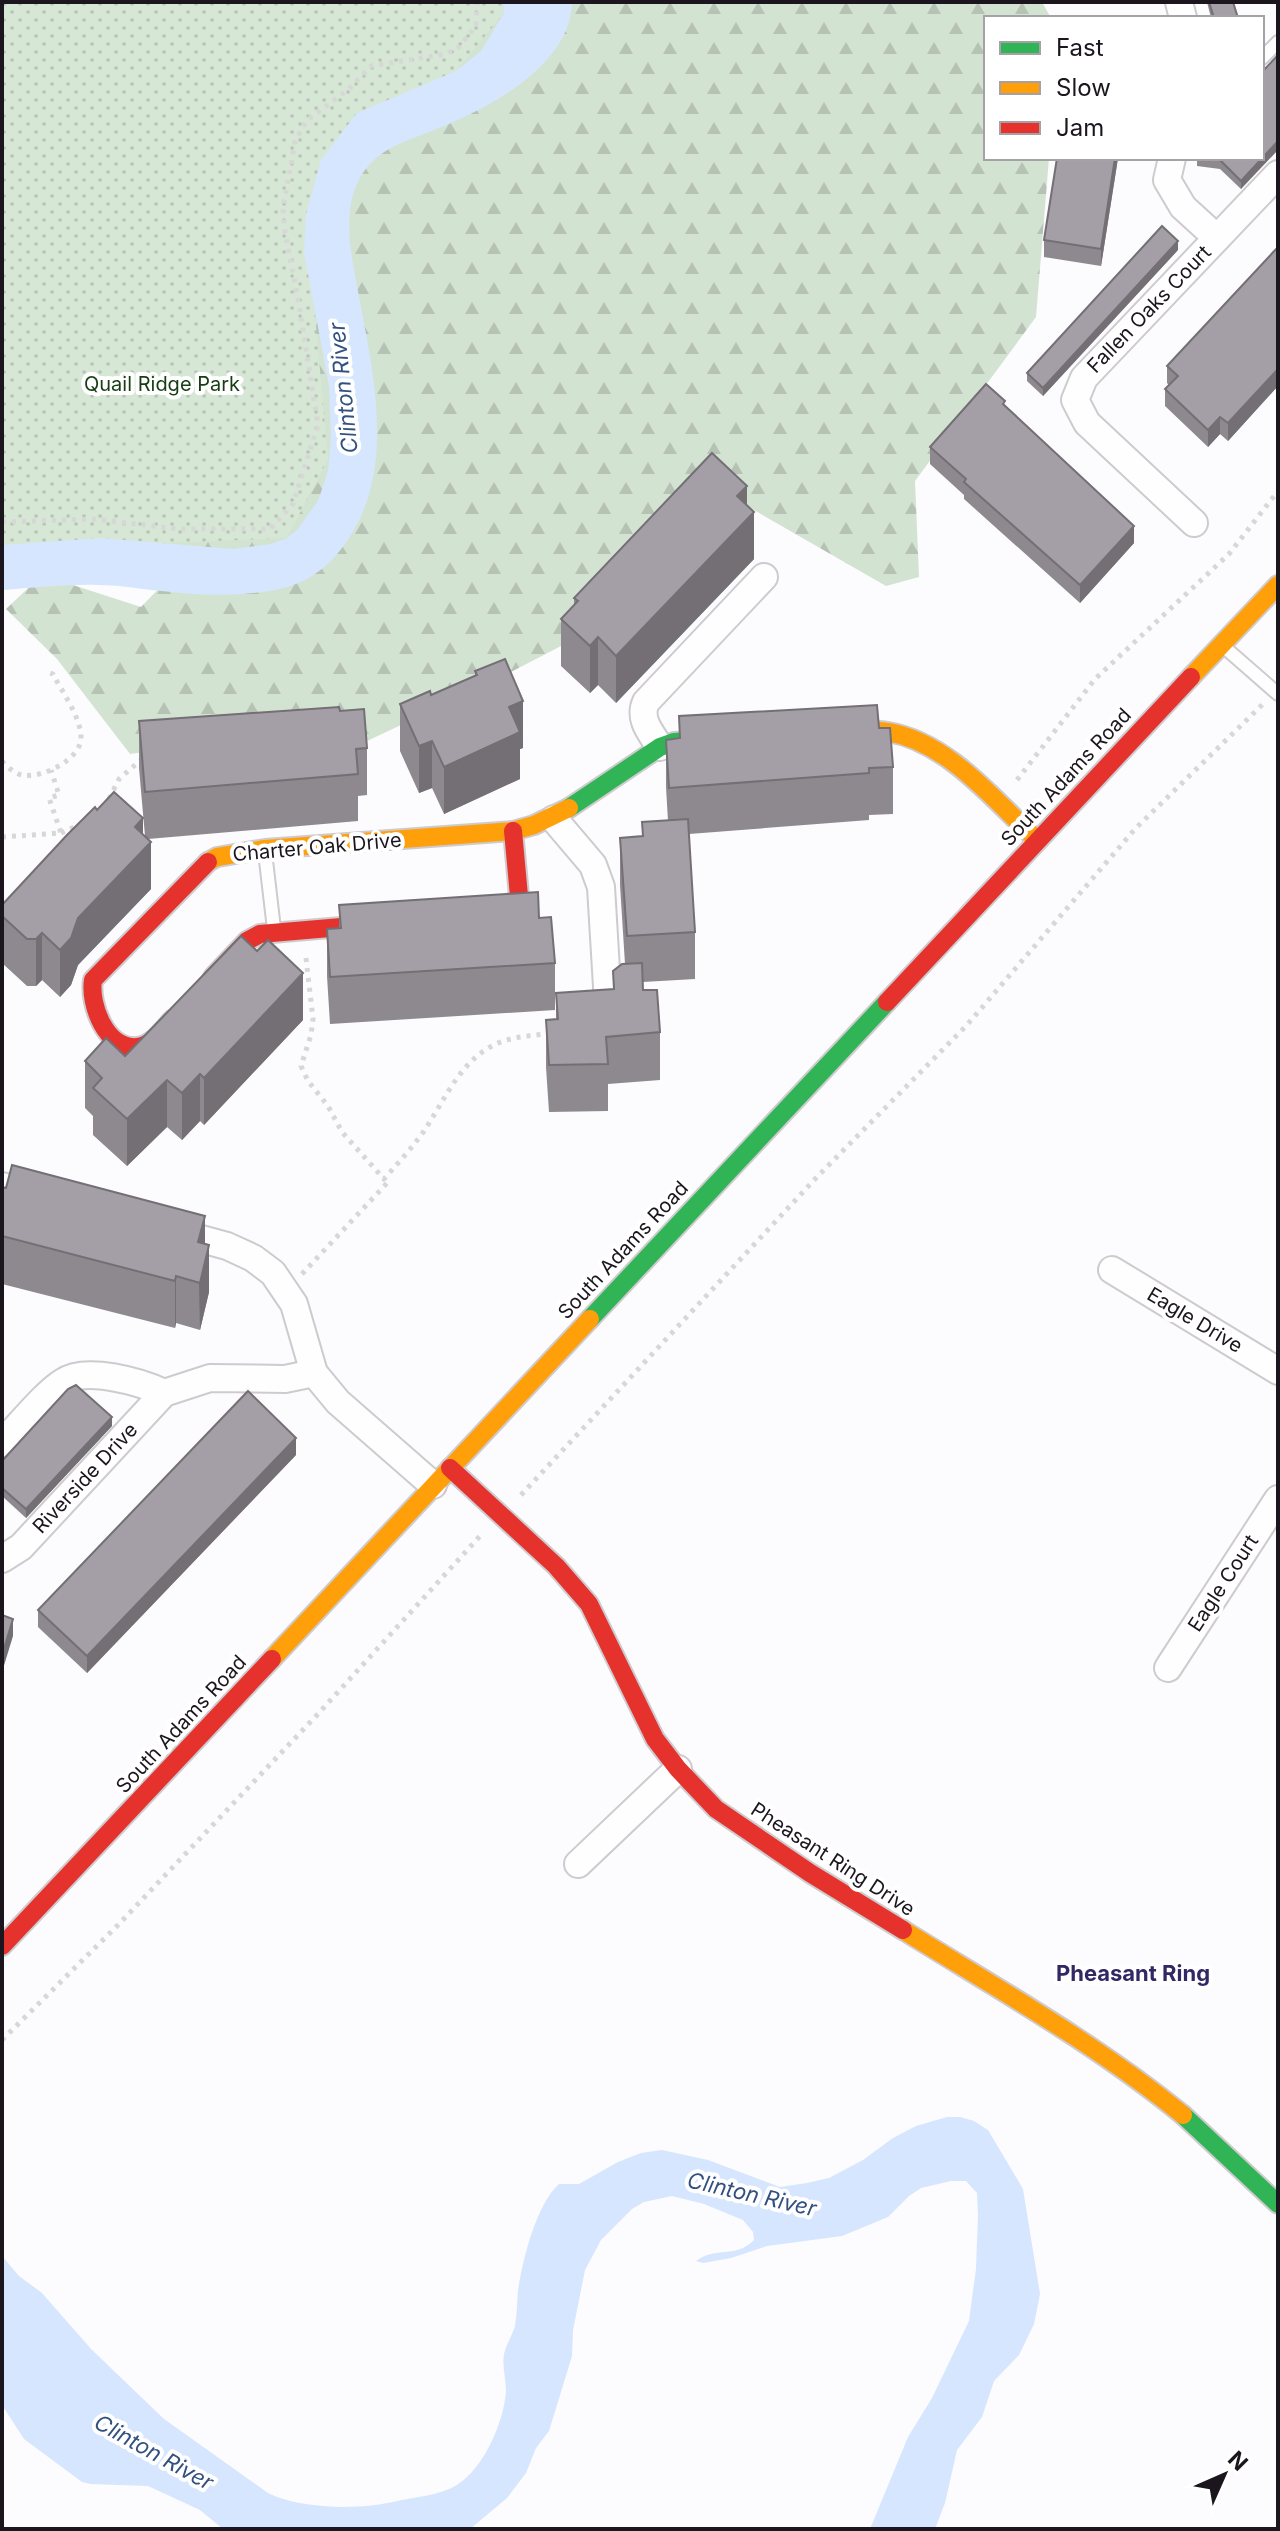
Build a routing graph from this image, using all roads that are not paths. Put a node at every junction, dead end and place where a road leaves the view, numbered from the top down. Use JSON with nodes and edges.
{"nodes":[{"id":1,"x":1172,"y":160,"type":"edge"},
{"id":2,"x":1278,"y":174,"type":"edge"},
{"id":3,"x":1217,"y":238,"type":"junction"},
{"id":4,"x":1194,"y":523,"type":"dead end"},
{"id":5,"x":764,"y":577,"type":"dead end"},
{"id":6,"x":1278,"y":585,"type":"edge"},
{"id":7,"x":1222,"y":645,"type":"junction"},
{"id":8,"x":1277,"y":693,"type":"edge"},
{"id":9,"x":821,"y":733,"type":"edge"},
{"id":10,"x":733,"y":738,"type":"edge"},
{"id":11,"x":660,"y":747,"type":"junction"},
{"id":12,"x":554,"y":819,"type":"junction"},
{"id":13,"x":513,"y":831,"type":"junction"},
{"id":14,"x":1037,"y":840,"type":"junction"},
{"id":15,"x":265,"y":849,"type":"junction"},
{"id":16,"x":469,"y":917,"type":"edge"},
{"id":17,"x":409,"y":922,"type":"edge"},
{"id":18,"x":274,"y":931,"type":"junction"},
{"id":19,"x":608,"y":1003,"type":"edge"},
{"id":20,"x":2,"y":1186,"type":"edge"},
{"id":21,"x":63,"y":1201,"type":"edge"},
{"id":22,"x":150,"y":1225,"type":"edge"},
{"id":23,"x":1112,"y":1270,"type":"dead end"},
{"id":24,"x":1278,"y":1371,"type":"edge"},
{"id":25,"x":314,"y":1373,"type":"junction"},
{"id":26,"x":164,"y":1393,"type":"junction"},
{"id":27,"x":2,"y":1443,"type":"edge"},
{"id":28,"x":441,"y":1476,"type":"junction"},
{"id":29,"x":1278,"y":1499,"type":"edge"},
{"id":30,"x":2,"y":1559,"type":"edge"},
{"id":31,"x":1168,"y":1668,"type":"dead end"},
{"id":32,"x":678,"y":1769,"type":"junction"},
{"id":33,"x":578,"y":1864,"type":"dead end"},
{"id":34,"x":2,"y":1946,"type":"edge"},
{"id":35,"x":1278,"y":2204,"type":"edge"}],
"edges":[{"from":1,"to":3,"type":"street","name":"Fallen Oaks Court"},
{"from":2,"to":3,"type":"street","name":"Fallen Oaks Court"},
{"from":3,"to":4,"type":"street","name":"Fallen Oaks Court"},
{"from":5,"to":11,"type":"street"},
{"from":6,"to":7,"type":"street","name":"South Adams Road"},
{"from":7,"to":8,"type":"lane"},
{"from":7,"to":14,"type":"street","name":"South Adams Road"},
{"from":9,"to":14,"type":"street"},
{"from":10,"to":11,"type":"street","name":"Charter Oak Drive"},
{"from":11,"to":12,"type":"street","name":"Charter Oak Drive"},
{"from":12,"to":13,"type":"street","name":"Charter Oak Drive"},
{"from":12,"to":19,"type":"street"},
{"from":13,"to":15,"type":"street","name":"Charter Oak Drive"},
{"from":13,"to":16,"type":"street"},
{"from":14,"to":28,"type":"street","name":"South Adams Road"},
{"from":15,"to":18,"type":"lane"},
{"from":15,"to":18,"type":"street","name":"Charter Oak Drive"},
{"from":17,"to":18,"type":"street","name":"Charter Oak Drive"},
{"from":20,"to":21,"type":"street"},
{"from":22,"to":25,"type":"street"},
{"from":23,"to":24,"type":"street","name":"Eagle Drive"},
{"from":25,"to":26,"type":"street","name":"Riverside Drive"},
{"from":25,"to":28,"type":"street"},
{"from":26,"to":27,"type":"street"},
{"from":26,"to":30,"type":"street","name":"Riverside Drive"},
{"from":28,"to":32,"type":"street","name":"Pheasant Ring Drive"},
{"from":28,"to":34,"type":"street","name":"South Adams Road"},
{"from":29,"to":31,"type":"street","name":"Eagle Court"},
{"from":32,"to":33,"type":"street"},
{"from":32,"to":35,"type":"street","name":"Pheasant Ring Drive"}]}
